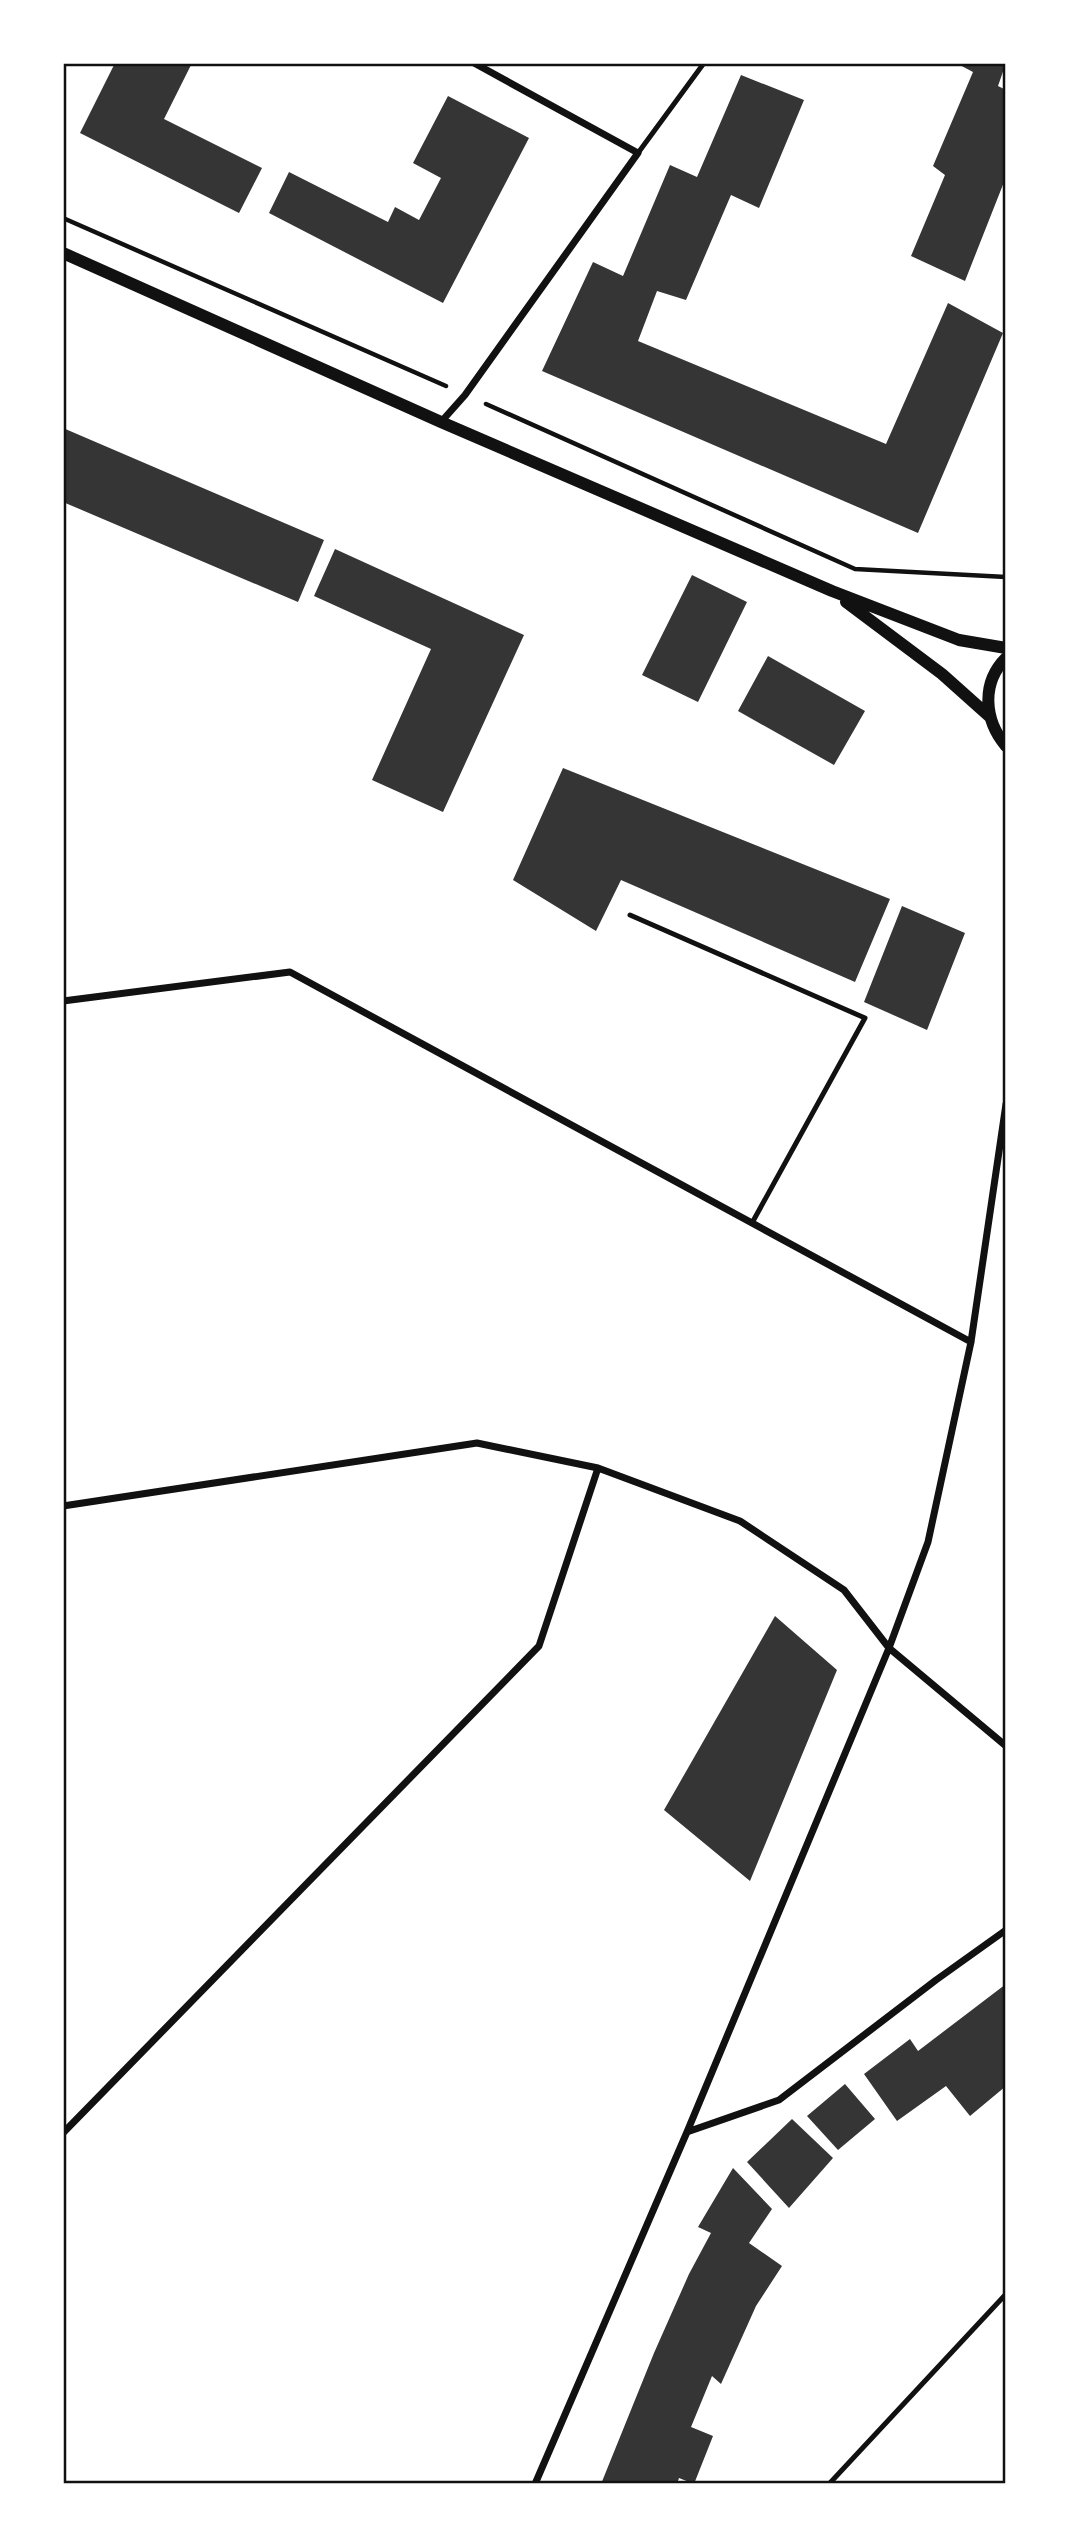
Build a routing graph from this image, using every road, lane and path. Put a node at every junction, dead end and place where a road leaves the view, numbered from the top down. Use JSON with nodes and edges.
{"nodes":[{"id":1,"x":474,"y":63,"type":"edge"},
{"id":2,"x":705,"y":63,"type":"edge"},
{"id":3,"x":638,"y":153,"type":"junction"},
{"id":4,"x":63,"y":218,"type":"edge"},
{"id":5,"x":63,"y":253,"type":"edge"},
{"id":6,"x":465,"y":395,"type":"junction"},
{"id":7,"x":441,"y":422,"type":"junction"},
{"id":8,"x":1006,"y":577,"type":"edge"},
{"id":9,"x":832,"y":591,"type":"junction"},
{"id":10,"x":1006,"y":648,"type":"edge"},
{"id":11,"x":1006,"y":658,"type":"edge"},
{"id":12,"x":989,"y":716,"type":"junction"},
{"id":13,"x":1006,"y":746,"type":"edge"},
{"id":14,"x":630,"y":915,"type":"dead end"},
{"id":15,"x":63,"y":1001,"type":"edge"},
{"id":16,"x":1006,"y":1104,"type":"edge"},
{"id":17,"x":752,"y":1223,"type":"junction"},
{"id":18,"x":971,"y":1342,"type":"junction"},
{"id":19,"x":598,"y":1468,"type":"junction"},
{"id":20,"x":63,"y":1506,"type":"edge"},
{"id":21,"x":889,"y":1648,"type":"junction"},
{"id":22,"x":1006,"y":1746,"type":"edge"},
{"id":23,"x":1006,"y":1930,"type":"edge"},
{"id":24,"x":687,"y":2132,"type":"junction"},
{"id":25,"x":63,"y":2133,"type":"edge"},
{"id":26,"x":1006,"y":2294,"type":"edge"},
{"id":27,"x":536,"y":2484,"type":"edge"},
{"id":28,"x":829,"y":2484,"type":"edge"}],
"edges":[{"from":1,"to":3,"type":"street"},
{"from":2,"to":3,"type":"lane"},
{"from":3,"to":6,"type":"street"},
{"from":4,"to":6,"type":"path"},
{"from":5,"to":7,"type":"street"},
{"from":6,"to":7,"type":"street"},
{"from":6,"to":8,"type":"path"},
{"from":7,"to":9,"type":"street"},
{"from":9,"to":10,"type":"street"},
{"from":9,"to":12,"type":"street"},
{"from":11,"to":12,"type":"street"},
{"from":12,"to":13,"type":"street"},
{"from":14,"to":17,"type":"lane"},
{"from":15,"to":17,"type":"street"},
{"from":16,"to":18,"type":"street"},
{"from":17,"to":18,"type":"street"},
{"from":18,"to":21,"type":"street"},
{"from":19,"to":20,"type":"street"},
{"from":19,"to":21,"type":"street"},
{"from":19,"to":25,"type":"street"},
{"from":21,"to":22,"type":"street"},
{"from":21,"to":24,"type":"street"},
{"from":23,"to":24,"type":"street"},
{"from":24,"to":27,"type":"street"},
{"from":26,"to":28,"type":"lane"}]}
